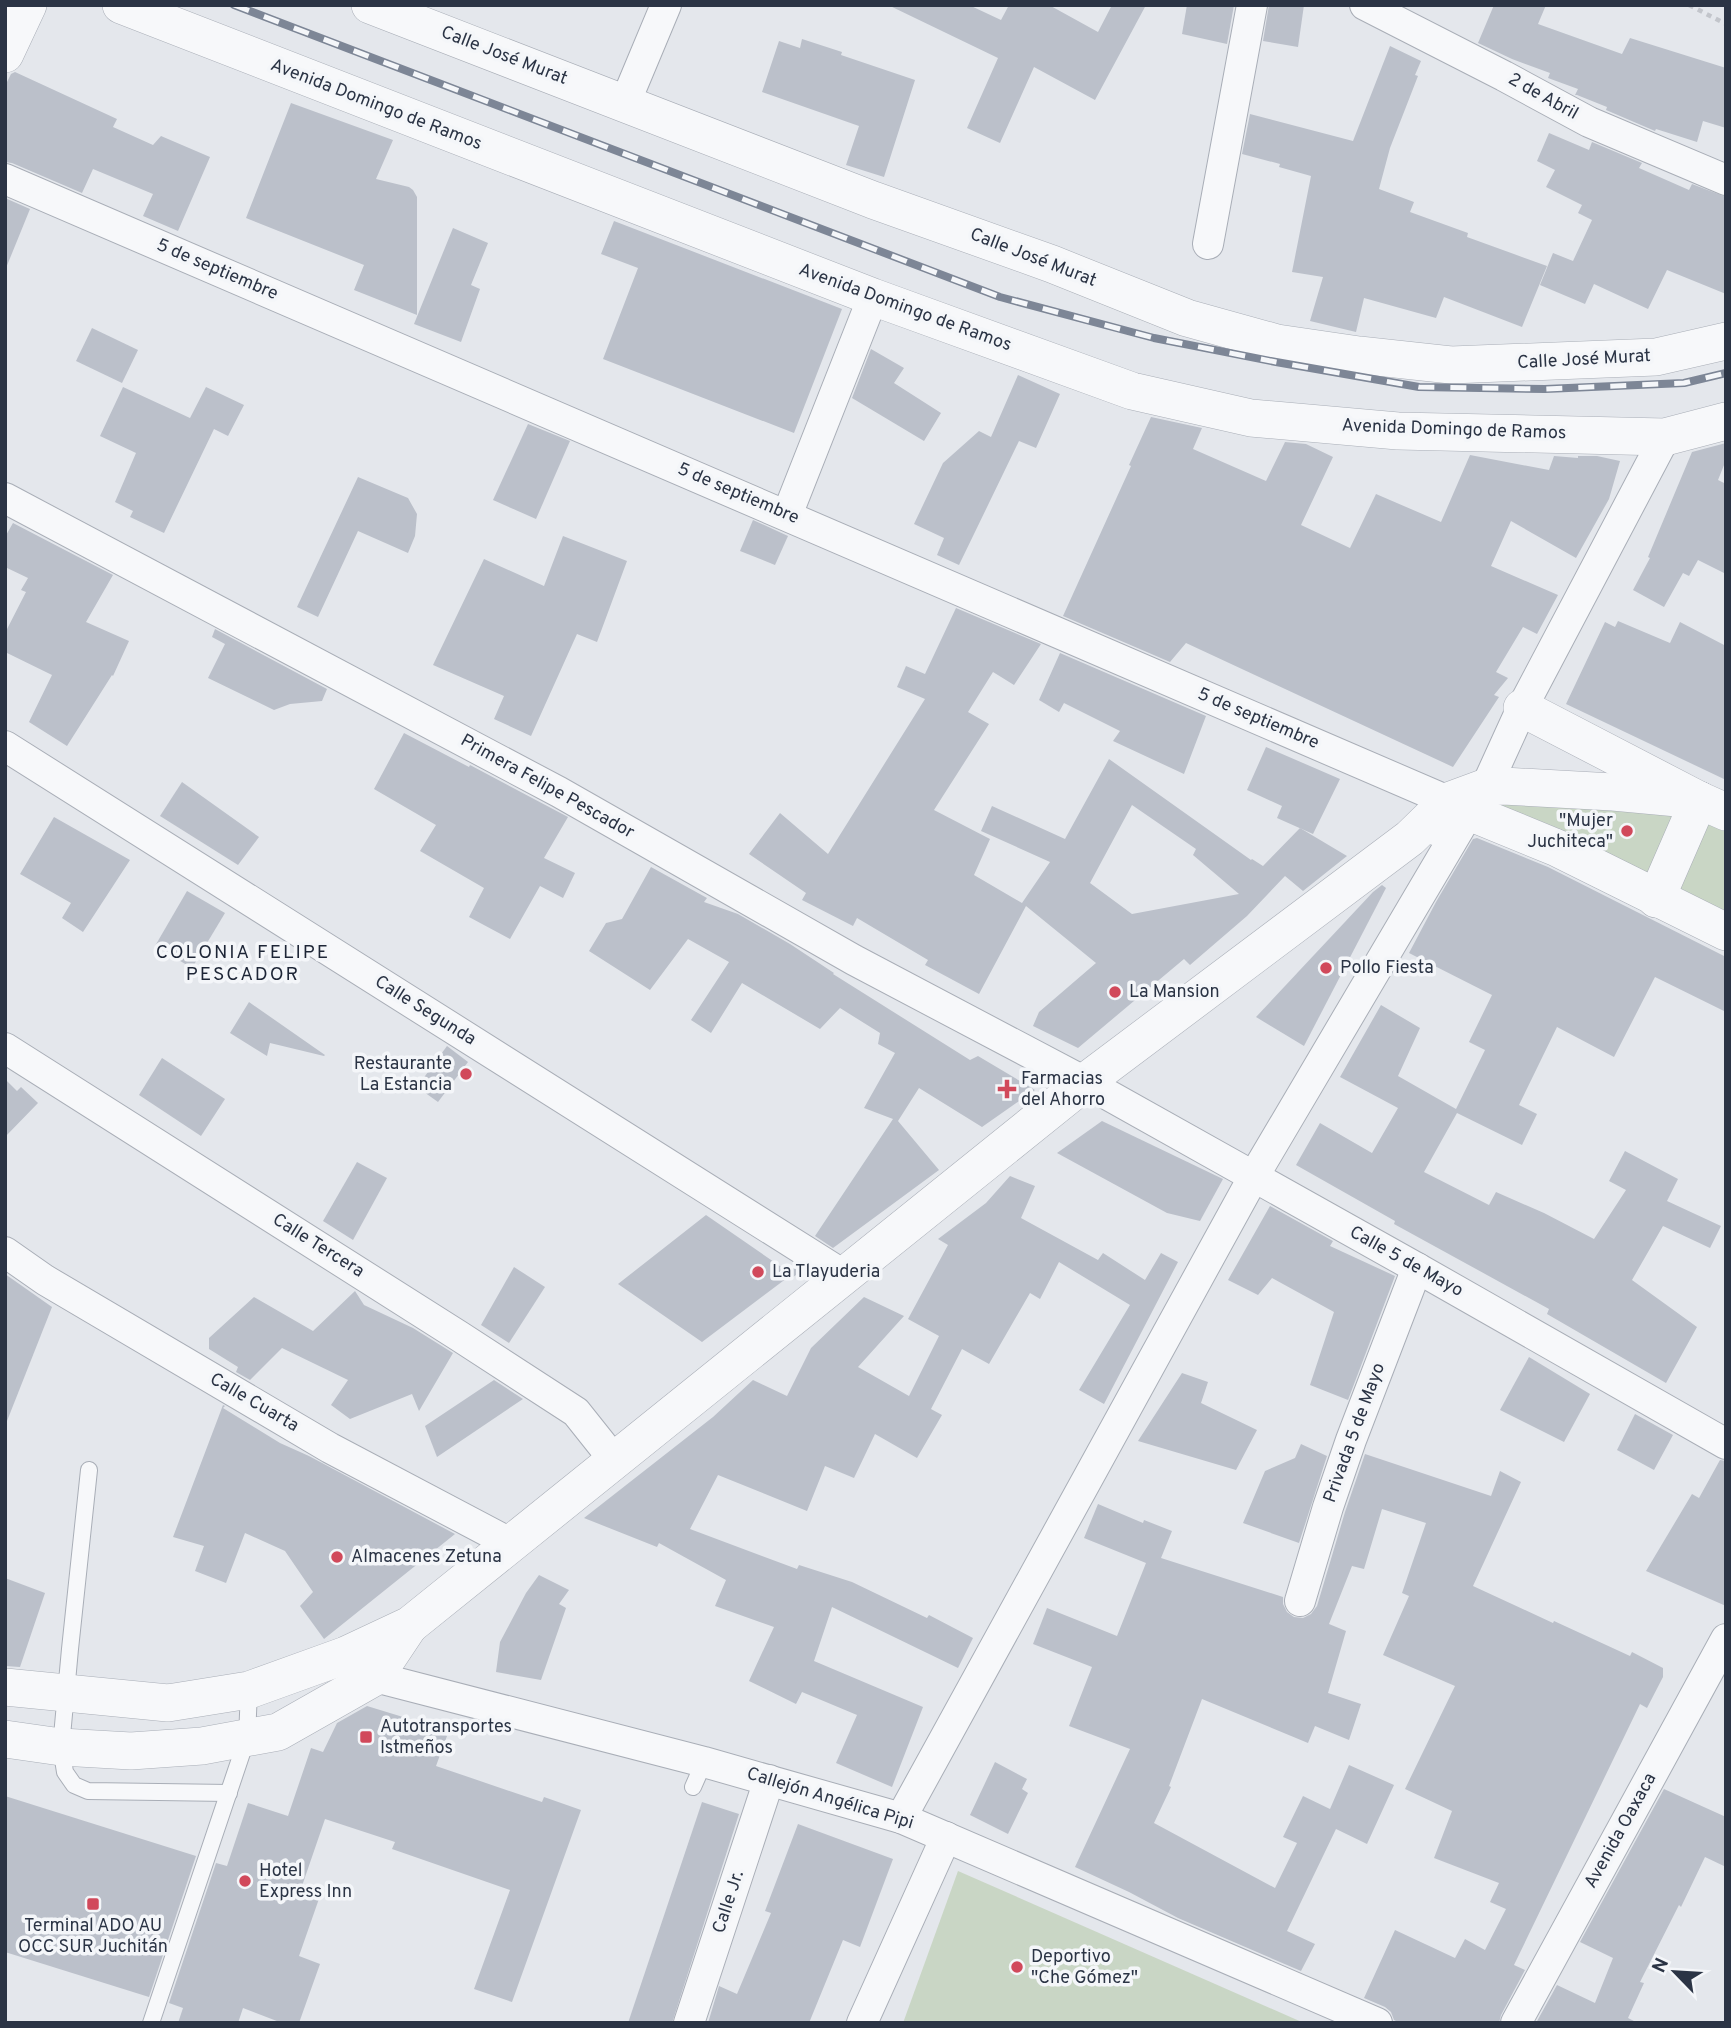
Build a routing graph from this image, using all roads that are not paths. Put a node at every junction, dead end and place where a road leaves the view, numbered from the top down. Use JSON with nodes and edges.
{"nodes":[{"id":1,"x":28,"y":5,"type":"edge"},
{"id":2,"x":121,"y":5,"type":"edge"},
{"id":3,"x":370,"y":5,"type":"edge"},
{"id":4,"x":666,"y":5,"type":"edge"},
{"id":5,"x":1252,"y":5,"type":"edge"},
{"id":6,"x":1365,"y":5,"type":"edge"},
{"id":7,"x":5,"y":54,"type":"edge"},
{"id":8,"x":625,"y":103,"type":"junction"},
{"id":9,"x":5,"y":179,"type":"edge"},
{"id":10,"x":1726,"y":180,"type":"edge"},
{"id":11,"x":1208,"y":244,"type":"dead end"},
{"id":12,"x":873,"y":297,"type":"junction"},
{"id":13,"x":1726,"y":341,"type":"edge"},
{"id":14,"x":1726,"y":421,"type":"edge"},
{"id":15,"x":1665,"y":437,"type":"junction"},
{"id":16,"x":5,"y":498,"type":"edge"},
{"id":17,"x":787,"y":515,"type":"junction"},
{"id":18,"x":1522,"y":708,"type":"junction"},
{"id":19,"x":5,"y":746,"type":"edge"},
{"id":20,"x":1468,"y":800,"type":"junction"},
{"id":21,"x":1712,"y":806,"type":"edge"},
{"id":22,"x":1656,"y":899,"type":"junction"},
{"id":23,"x":1726,"y":932,"type":"edge"},
{"id":24,"x":5,"y":1048,"type":"edge"},
{"id":25,"x":1085,"y":1082,"type":"junction"},
{"id":26,"x":1254,"y":1176,"type":"junction"},
{"id":27,"x":5,"y":1251,"type":"edge"},
{"id":28,"x":1417,"y":1268,"type":"junction"},
{"id":29,"x":845,"y":1276,"type":"junction"},
{"id":30,"x":1726,"y":1444,"type":"edge"},
{"id":31,"x":615,"y":1461,"type":"junction"},
{"id":32,"x":89,"y":1469,"type":"dead end"},
{"id":33,"x":510,"y":1543,"type":"junction"},
{"id":34,"x":1300,"y":1601,"type":"dead end"},
{"id":35,"x":410,"y":1625,"type":"junction"},
{"id":36,"x":1726,"y":1639,"type":"edge"},
{"id":37,"x":346,"y":1655,"type":"junction"},
{"id":38,"x":374,"y":1677,"type":"junction"},
{"id":39,"x":5,"y":1687,"type":"edge"},
{"id":40,"x":249,"y":1690,"type":"junction"},
{"id":41,"x":65,"y":1694,"type":"junction"},
{"id":42,"x":247,"y":1738,"type":"junction"},
{"id":43,"x":5,"y":1739,"type":"edge"},
{"id":44,"x":61,"y":1747,"type":"junction"},
{"id":45,"x":769,"y":1780,"type":"junction"},
{"id":46,"x":229,"y":1793,"type":"junction"},
{"id":47,"x":901,"y":1818,"type":"junction"},
{"id":48,"x":946,"y":1837,"type":"junction"},
{"id":49,"x":152,"y":2023,"type":"edge"},
{"id":50,"x":689,"y":2023,"type":"edge"},
{"id":51,"x":862,"y":2023,"type":"edge"},
{"id":52,"x":1377,"y":2023,"type":"edge"},
{"id":53,"x":1516,"y":2023,"type":"edge"}],
"edges":[{"from":1,"to":7,"type":"street"},
{"from":2,"to":12,"type":"street","name":"Avenida Domingo de Ramos"},
{"from":3,"to":8,"type":"street","name":"Calle José Murat"},
{"from":4,"to":8,"type":"street"},
{"from":5,"to":11,"type":"street"},
{"from":6,"to":10,"type":"street","name":"2 de Abril"},
{"from":8,"to":13,"type":"street","name":"Calle José Murat"},
{"from":9,"to":17,"type":"street","name":"5 de septiembre"},
{"from":12,"to":15,"type":"street","name":"Avenida Domingo de Ramos"},
{"from":12,"to":17,"type":"street"},
{"from":14,"to":15,"type":"street","name":"Avenida Domingo de Ramos"},
{"from":15,"to":18,"type":"street"},
{"from":16,"to":25,"type":"street","name":"Primera Felipe Pescador"},
{"from":17,"to":20,"type":"street","name":"5 de septiembre"},
{"from":18,"to":20,"type":"street"},
{"from":18,"to":21,"type":"street"},
{"from":19,"to":29,"type":"street","name":"Calle Segunda"},
{"from":20,"to":21,"type":"street"},
{"from":20,"to":22,"type":"street"},
{"from":20,"to":25,"type":"street"},
{"from":20,"to":26,"type":"street"},
{"from":21,"to":22,"type":"street"},
{"from":22,"to":23,"type":"street"},
{"from":24,"to":31,"type":"street","name":"Calle Tercera"},
{"from":25,"to":26,"type":"street","name":"Calle 5 de Mayo"},
{"from":25,"to":29,"type":"street"},
{"from":26,"to":28,"type":"street","name":"Calle 5 de Mayo"},
{"from":26,"to":47,"type":"street"},
{"from":27,"to":33,"type":"street","name":"Calle Cuarta"},
{"from":28,"to":30,"type":"street","name":"Calle 5 de Mayo"},
{"from":28,"to":34,"type":"street","name":"Privada 5 de Mayo"},
{"from":29,"to":31,"type":"street"},
{"from":31,"to":33,"type":"street"},
{"from":32,"to":41,"type":"lane"},
{"from":33,"to":35,"type":"street"},
{"from":35,"to":37,"type":"street"},
{"from":35,"to":38,"type":"street"},
{"from":36,"to":53,"type":"street","name":"Avenida Oaxaca"},
{"from":37,"to":38,"type":"street","name":"Callejón Angélica Pipi"},
{"from":37,"to":40,"type":"street"},
{"from":38,"to":42,"type":"street"},
{"from":38,"to":45,"type":"street","name":"Callejón Angélica Pipi"},
{"from":39,"to":41,"type":"street"},
{"from":40,"to":41,"type":"street"},
{"from":40,"to":42,"type":"lane"},
{"from":41,"to":44,"type":"lane"},
{"from":42,"to":44,"type":"street"},
{"from":42,"to":46,"type":"lane"},
{"from":43,"to":44,"type":"street"},
{"from":44,"to":46,"type":"lane"},
{"from":45,"to":47,"type":"street","name":"Callejón Angélica Pipi"},
{"from":45,"to":50,"type":"street","name":"Calle Jr."},
{"from":46,"to":49,"type":"lane"},
{"from":47,"to":48,"type":"street","name":"Callejón Angélica Pipi"},
{"from":48,"to":51,"type":"street"},
{"from":48,"to":52,"type":"street","name":"Callejón Angélica Pipi"}]}
